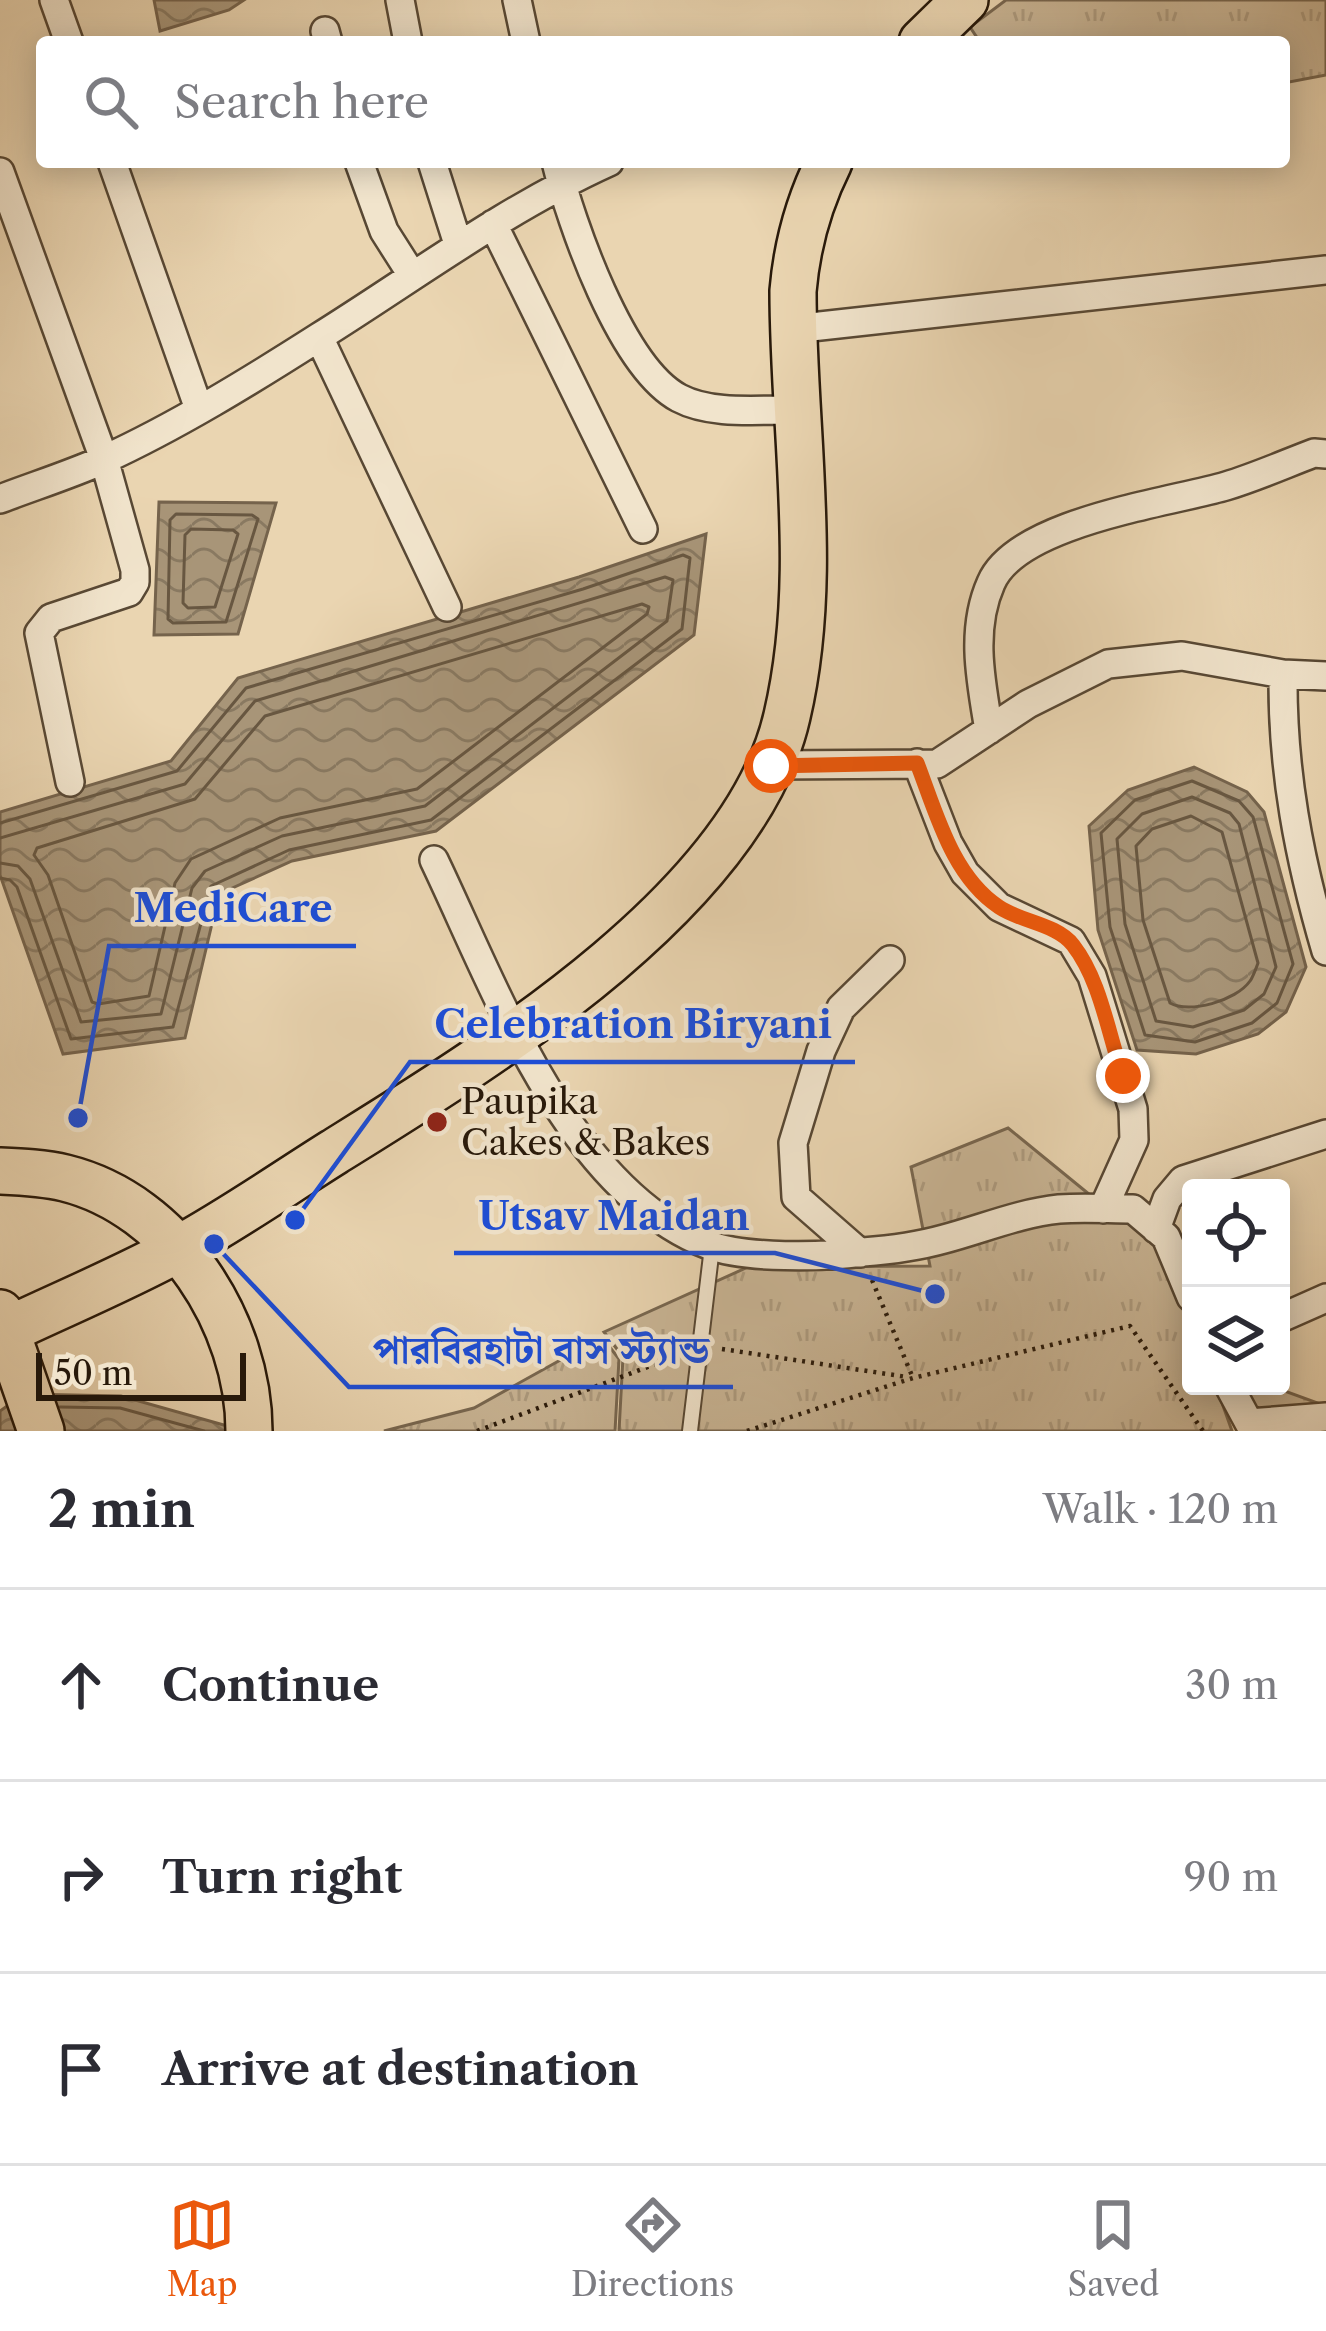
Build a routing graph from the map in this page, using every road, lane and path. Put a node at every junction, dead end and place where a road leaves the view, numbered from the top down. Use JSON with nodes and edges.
{"nodes":[{"id":1,"x":54,"y":0,"type":"edge"},
{"id":2,"x":400,"y":0,"type":"edge"},
{"id":3,"x":517,"y":0,"type":"edge"},
{"id":4,"x":964,"y":0,"type":"edge"},
{"id":5,"x":67,"y":36,"type":"edge"},
{"id":6,"x":407,"y":36,"type":"edge"},
{"id":7,"x":525,"y":36,"type":"edge"},
{"id":8,"x":924,"y":36,"type":"edge"},
{"id":9,"x":114,"y":168,"type":"edge"},
{"id":10,"x":361,"y":168,"type":"edge"},
{"id":11,"x":434,"y":168,"type":"edge"},
{"id":12,"x":826,"y":168,"type":"edge"},
{"id":13,"x":0,"y":172,"type":"edge"},
{"id":14,"x":558,"y":173,"type":"edge"},
{"id":15,"x":493,"y":224,"type":"junction"},
{"id":16,"x":458,"y":244,"type":"junction"},
{"id":17,"x":1326,"y":270,"type":"edge"},
{"id":18,"x":412,"y":275,"type":"junction"},
{"id":19,"x":793,"y":329,"type":"junction"},
{"id":20,"x":320,"y":337,"type":"junction"},
{"id":21,"x":199,"y":409,"type":"junction"},
{"id":22,"x":799,"y":410,"type":"junction"},
{"id":23,"x":1326,"y":454,"type":"edge"},
{"id":24,"x":104,"y":459,"type":"junction"},
{"id":25,"x":0,"y":500,"type":"edge"},
{"id":26,"x":644,"y":529,"type":"dead end"},
{"id":27,"x":447,"y":607,"type":"dead end"},
{"id":28,"x":1283,"y":674,"type":"junction"},
{"id":29,"x":1326,"y":676,"type":"edge"},
{"id":30,"x":989,"y":730,"type":"junction"},
{"id":31,"x":917,"y":763,"type":"junction"},
{"id":32,"x":771,"y":766,"type":"junction"},
{"id":33,"x":70,"y":782,"type":"dead end"},
{"id":34,"x":434,"y":860,"type":"dead end"},
{"id":35,"x":1326,"y":951,"type":"edge"},
{"id":36,"x":890,"y":960,"type":"dead end"},
{"id":37,"x":517,"y":1031,"type":"junction"},
{"id":38,"x":1326,"y":1134,"type":"edge"},
{"id":39,"x":0,"y":1171,"type":"edge"},
{"id":40,"x":1103,"y":1209,"type":"junction"},
{"id":41,"x":1156,"y":1229,"type":"junction"},
{"id":42,"x":712,"y":1246,"type":"junction"},
{"id":43,"x":180,"y":1248,"type":"junction"},
{"id":44,"x":860,"y":1253,"type":"junction"},
{"id":45,"x":1187,"y":1287,"type":"edge"},
{"id":46,"x":1326,"y":1298,"type":"edge"},
{"id":47,"x":1290,"y":1314,"type":"edge"},
{"id":48,"x":3,"y":1326,"type":"edge"},
{"id":49,"x":913,"y":1378,"type":"junction"},
{"id":50,"x":1233,"y":1395,"type":"edge"},
{"id":51,"x":1326,"y":1417,"type":"edge"},
{"id":52,"x":1249,"y":1427,"type":"edge"},
{"id":53,"x":249,"y":1428,"type":"edge"},
{"id":54,"x":41,"y":1431,"type":"edge"},
{"id":55,"x":690,"y":1431,"type":"edge"},
{"id":56,"x":747,"y":1431,"type":"edge"},
{"id":57,"x":1203,"y":1431,"type":"edge"}],
"edges":[{"from":1,"to":5,"type":"street"},
{"from":2,"to":6,"type":"street"},
{"from":3,"to":7,"type":"street"},
{"from":4,"to":8,"type":"highway"},
{"from":9,"to":21,"type":"street"},
{"from":10,"to":18,"type":"street"},
{"from":11,"to":16,"type":"street"},
{"from":12,"to":19,"type":"highway"},
{"from":13,"to":24,"type":"street"},
{"from":14,"to":15,"type":"street"},
{"from":14,"to":22,"type":"street"},
{"from":15,"to":16,"type":"street"},
{"from":15,"to":26,"type":"street"},
{"from":16,"to":18,"type":"street"},
{"from":17,"to":19,"type":"street"},
{"from":18,"to":20,"type":"street"},
{"from":19,"to":22,"type":"highway"},
{"from":20,"to":21,"type":"street"},
{"from":20,"to":27,"type":"street"},
{"from":21,"to":24,"type":"street"},
{"from":22,"to":32,"type":"highway"},
{"from":23,"to":30,"type":"street"},
{"from":24,"to":25,"type":"street"},
{"from":24,"to":33,"type":"street"},
{"from":28,"to":29,"type":"street"},
{"from":28,"to":30,"type":"street"},
{"from":28,"to":35,"type":"street"},
{"from":30,"to":31,"type":"street"},
{"from":31,"to":32,"type":"street"},
{"from":31,"to":40,"type":"street"},
{"from":32,"to":37,"type":"highway"},
{"from":34,"to":37,"type":"street"},
{"from":36,"to":44,"type":"street"},
{"from":37,"to":42,"type":"street"},
{"from":37,"to":43,"type":"highway"},
{"from":38,"to":41,"type":"street"},
{"from":39,"to":43,"type":"highway"},
{"from":40,"to":41,"type":"street"},
{"from":40,"to":44,"type":"street"},
{"from":41,"to":45,"type":"street"},
{"from":42,"to":44,"type":"street"},
{"from":42,"to":55,"type":"lane"},
{"from":43,"to":48,"type":"highway"},
{"from":43,"to":53,"type":"highway"},
{"from":44,"to":49,"type":"path"},
{"from":46,"to":47,"type":"street"},
{"from":48,"to":54,"type":"highway"},
{"from":49,"to":56,"type":"path"},
{"from":49,"to":57,"type":"path"},
{"from":50,"to":52,"type":"street"},
{"from":51,"to":52,"type":"street"}]}
